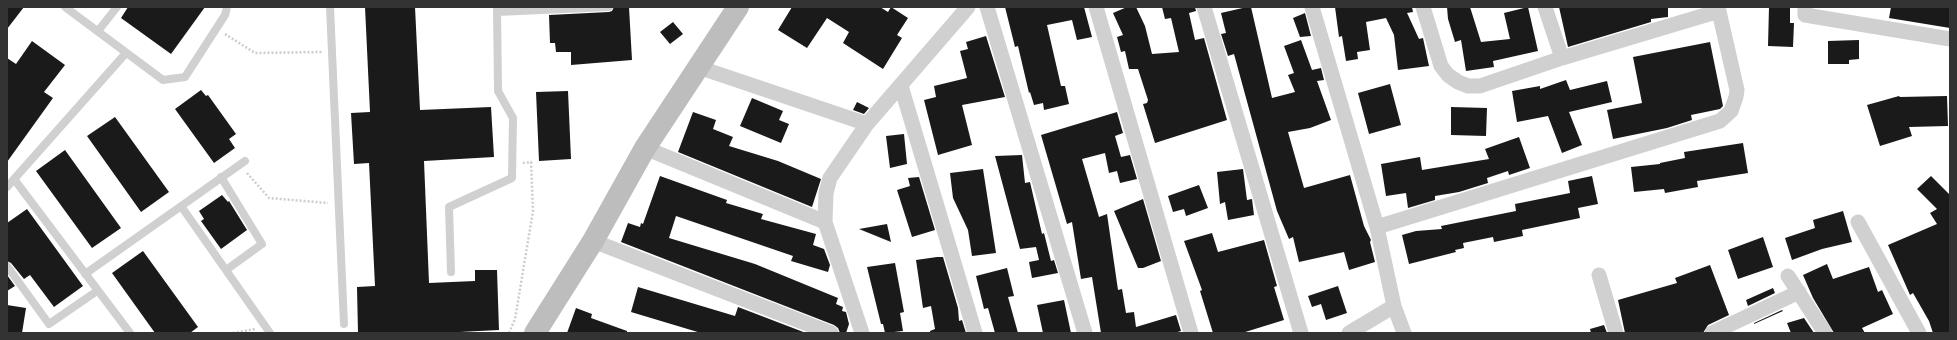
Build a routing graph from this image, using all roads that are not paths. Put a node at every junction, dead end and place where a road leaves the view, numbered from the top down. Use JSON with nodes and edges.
{"nodes":[{"id":1,"x":65,"y":7,"type":"edge"},
{"id":2,"x":117,"y":7,"type":"edge"},
{"id":3,"x":227,"y":7,"type":"edge"},
{"id":4,"x":330,"y":7,"type":"edge"},
{"id":5,"x":609,"y":7,"type":"edge"},
{"id":6,"x":738,"y":7,"type":"edge"},
{"id":7,"x":968,"y":7,"type":"edge"},
{"id":8,"x":987,"y":7,"type":"edge"},
{"id":9,"x":1096,"y":7,"type":"edge"},
{"id":10,"x":1204,"y":7,"type":"edge"},
{"id":11,"x":1312,"y":7,"type":"edge"},
{"id":12,"x":1423,"y":7,"type":"edge"},
{"id":13,"x":1545,"y":7,"type":"edge"},
{"id":14,"x":1804,"y":7,"type":"edge"},
{"id":15,"x":1718,"y":9,"type":"edge"},
{"id":16,"x":497,"y":10,"type":"edge"},
{"id":17,"x":98,"y":31,"type":"junction"},
{"id":18,"x":1950,"y":39,"type":"edge"},
{"id":19,"x":126,"y":53,"type":"junction"},
{"id":20,"x":1562,"y":58,"type":"junction"},
{"id":21,"x":698,"y":67,"type":"junction"},
{"id":22,"x":901,"y":86,"type":"junction"},
{"id":23,"x":867,"y":124,"type":"junction"},
{"id":24,"x":645,"y":148,"type":"junction"},
{"id":25,"x":243,"y":162,"type":"road end"},
{"id":26,"x":221,"y":177,"type":"junction"},
{"id":27,"x":14,"y":179,"type":"junction"},
{"id":28,"x":7,"y":187,"type":"edge"},
{"id":29,"x":181,"y":206,"type":"junction"},
{"id":30,"x":825,"y":222,"type":"junction"},
{"id":31,"x":1858,"y":222,"type":"dead end"},
{"id":32,"x":1376,"y":228,"type":"junction"},
{"id":33,"x":593,"y":241,"type":"junction"},
{"id":34,"x":7,"y":266,"type":"edge"},
{"id":35,"x":226,"y":270,"type":"junction"},
{"id":36,"x":451,"y":272,"type":"dead end"},
{"id":37,"x":85,"y":274,"type":"junction"},
{"id":38,"x":1599,"y":275,"type":"dead end"},
{"id":39,"x":1788,"y":276,"type":"dead end"},
{"id":40,"x":97,"y":291,"type":"junction"},
{"id":41,"x":1799,"y":292,"type":"junction"},
{"id":42,"x":1394,"y":306,"type":"junction"},
{"id":43,"x":344,"y":324,"type":"dead end"},
{"id":44,"x":268,"y":330,"type":"edge"},
{"id":45,"x":130,"y":333,"type":"edge"},
{"id":46,"x":536,"y":333,"type":"edge"},
{"id":47,"x":831,"y":333,"type":"edge"},
{"id":48,"x":862,"y":333,"type":"edge"},
{"id":49,"x":975,"y":333,"type":"edge"},
{"id":50,"x":1085,"y":333,"type":"edge"},
{"id":51,"x":1191,"y":333,"type":"edge"},
{"id":52,"x":1301,"y":333,"type":"edge"},
{"id":53,"x":1349,"y":333,"type":"edge"},
{"id":54,"x":1404,"y":333,"type":"edge"},
{"id":55,"x":1616,"y":333,"type":"edge"},
{"id":56,"x":1712,"y":333,"type":"edge"},
{"id":57,"x":1825,"y":333,"type":"edge"},
{"id":58,"x":1919,"y":333,"type":"edge"}],
"edges":[{"from":1,"to":17,"type":"lane"},
{"from":2,"to":17,"type":"lane"},
{"from":3,"to":19,"type":"lane"},
{"from":4,"to":43,"type":"lane"},
{"from":5,"to":16,"type":"lane"},
{"from":6,"to":21,"type":"street"},
{"from":7,"to":22,"type":"street"},
{"from":8,"to":50,"type":"street"},
{"from":9,"to":51,"type":"street"},
{"from":10,"to":52,"type":"street"},
{"from":11,"to":32,"type":"street"},
{"from":12,"to":20,"type":"street"},
{"from":13,"to":20,"type":"street"},
{"from":14,"to":18,"type":"street"},
{"from":15,"to":20,"type":"street"},
{"from":15,"to":32,"type":"street"},
{"from":16,"to":36,"type":"lane"},
{"from":17,"to":19,"type":"lane"},
{"from":19,"to":27,"type":"lane"},
{"from":21,"to":23,"type":"street"},
{"from":21,"to":24,"type":"street"},
{"from":22,"to":23,"type":"street"},
{"from":22,"to":49,"type":"street"},
{"from":23,"to":30,"type":"street"},
{"from":24,"to":30,"type":"street"},
{"from":24,"to":33,"type":"street"},
{"from":25,"to":26,"type":"lane"},
{"from":26,"to":29,"type":"lane"},
{"from":26,"to":35,"type":"lane"},
{"from":27,"to":28,"type":"lane"},
{"from":27,"to":37,"type":"lane"},
{"from":29,"to":35,"type":"lane"},
{"from":29,"to":37,"type":"lane"},
{"from":30,"to":48,"type":"street"},
{"from":31,"to":58,"type":"street"},
{"from":32,"to":42,"type":"street"},
{"from":33,"to":46,"type":"street"},
{"from":33,"to":47,"type":"street"},
{"from":34,"to":40,"type":"lane"},
{"from":35,"to":44,"type":"lane"},
{"from":37,"to":40,"type":"lane"},
{"from":38,"to":55,"type":"street"},
{"from":39,"to":41,"type":"street"},
{"from":40,"to":45,"type":"lane"},
{"from":41,"to":56,"type":"street"},
{"from":41,"to":57,"type":"street"},
{"from":42,"to":53,"type":"street"},
{"from":42,"to":54,"type":"street"}]}
